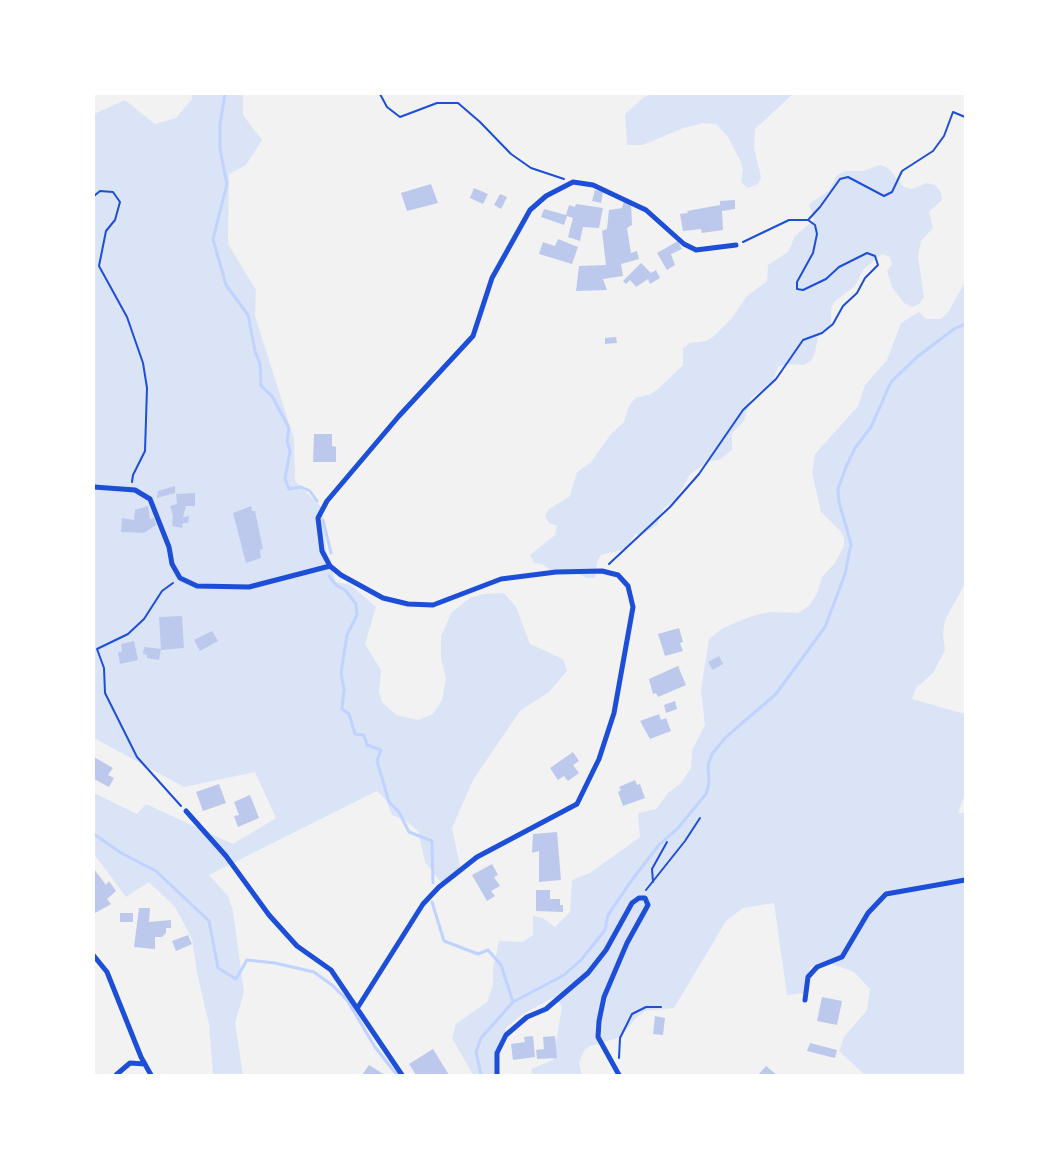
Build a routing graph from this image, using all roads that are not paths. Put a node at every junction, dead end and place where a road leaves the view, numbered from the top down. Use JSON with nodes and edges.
{"nodes":[{"id":1,"x":736,"y":245,"type":"road end"},
{"id":2,"x":94,"y":488,"type":"edge"},
{"id":3,"x":330,"y":566,"type":"junction"},
{"id":4,"x":186,"y":811,"type":"road end"},
{"id":5,"x":965,"y":880,"type":"edge"},
{"id":6,"x":94,"y":956,"type":"edge"},
{"id":7,"x":805,"y":1000,"type":"dead end"},
{"id":8,"x":358,"y":1007,"type":"junction"},
{"id":9,"x":145,"y":1064,"type":"junction"},
{"id":10,"x":116,"y":1075,"type":"edge"},
{"id":11,"x":151,"y":1075,"type":"edge"},
{"id":12,"x":402,"y":1075,"type":"edge"},
{"id":13,"x":497,"y":1075,"type":"edge"},
{"id":14,"x":619,"y":1075,"type":"edge"}],
"edges":[{"from":1,"to":3,"type":"street"},
{"from":2,"to":3,"type":"street"},
{"from":3,"to":8,"type":"street"},
{"from":4,"to":8,"type":"street"},
{"from":5,"to":7,"type":"street"},
{"from":6,"to":9,"type":"street"},
{"from":8,"to":12,"type":"street"},
{"from":9,"to":10,"type":"street"},
{"from":9,"to":11,"type":"street"},
{"from":13,"to":14,"type":"street"}]}
